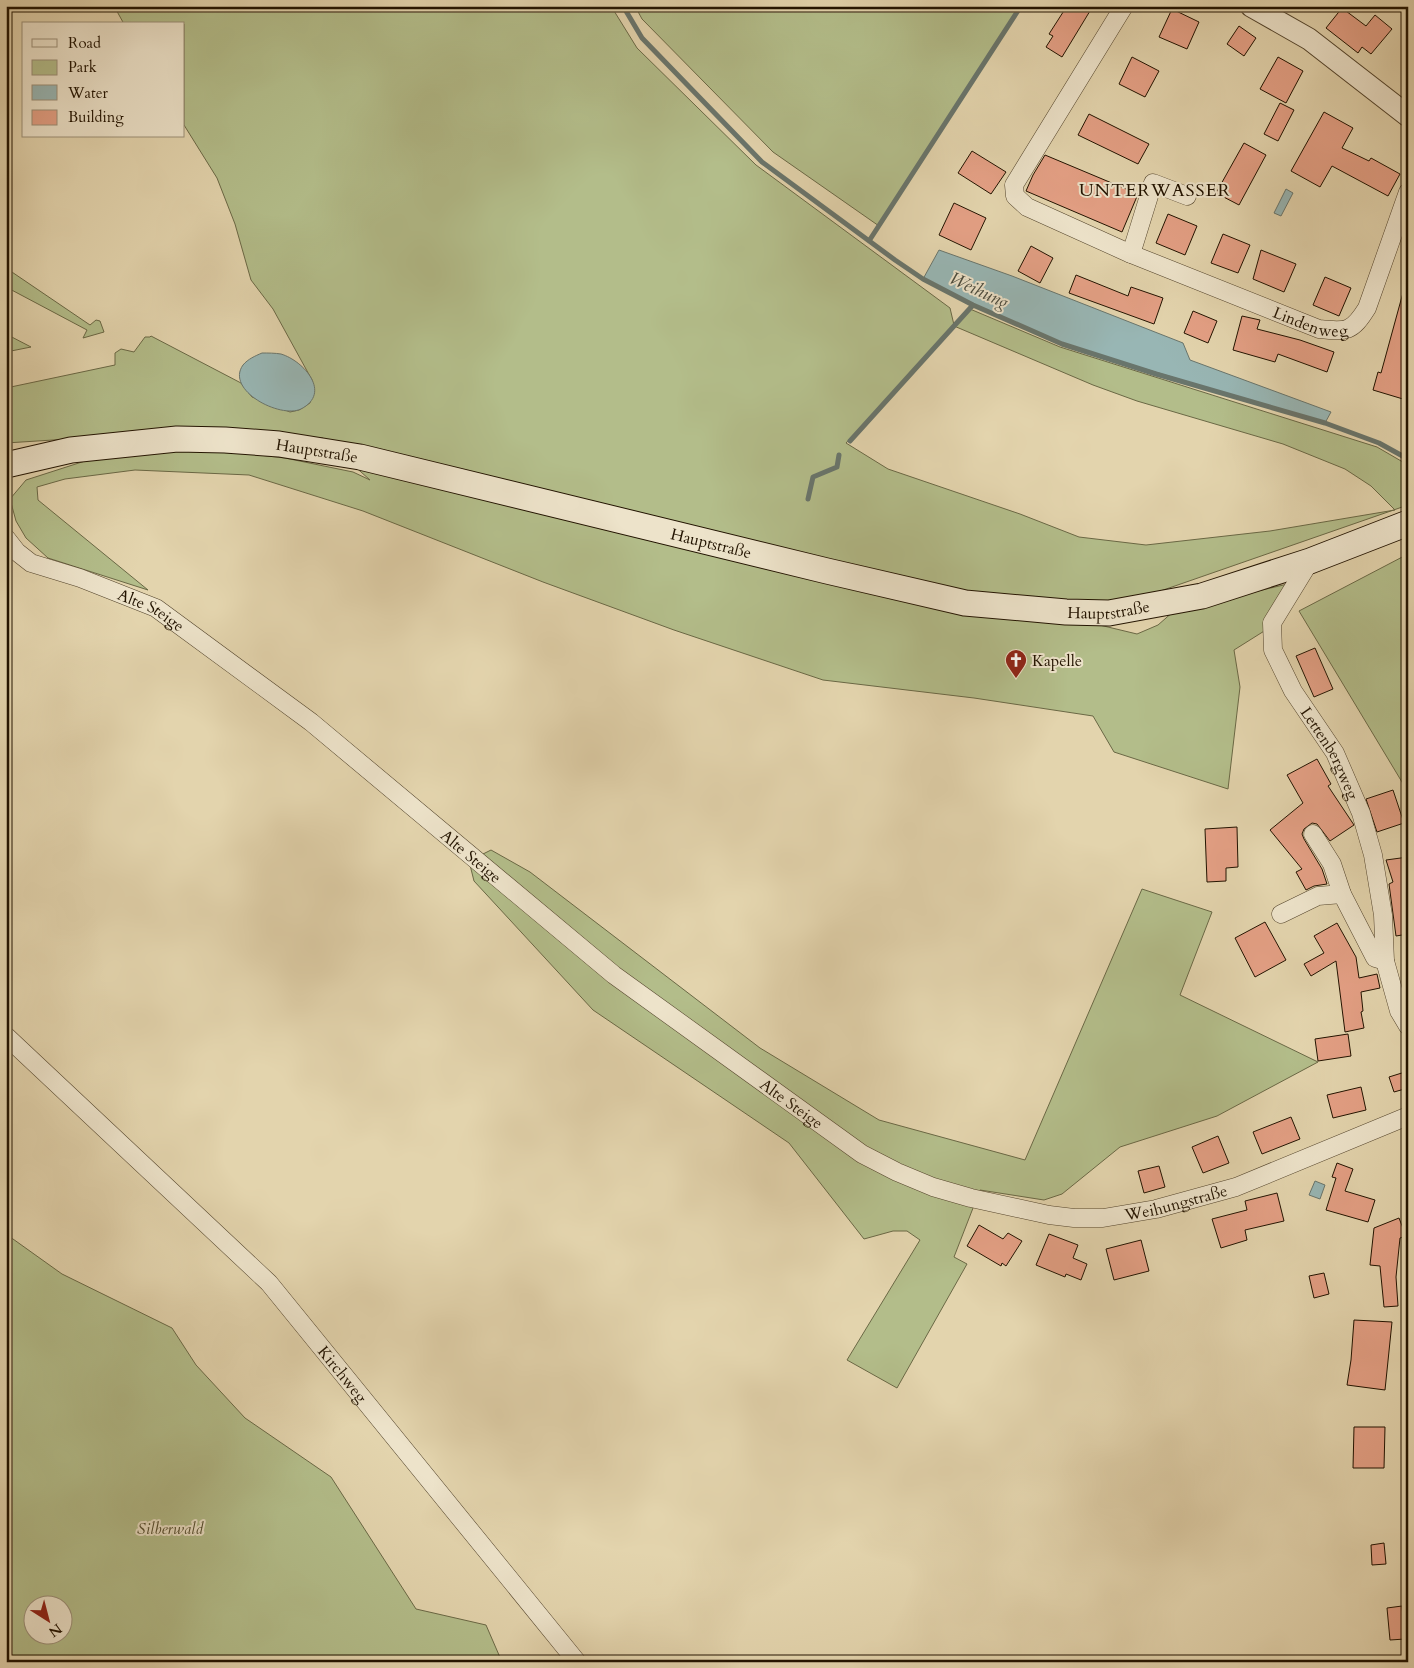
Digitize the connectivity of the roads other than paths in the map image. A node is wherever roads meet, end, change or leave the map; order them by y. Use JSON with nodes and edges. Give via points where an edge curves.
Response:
{"nodes":[{"id":1,"x":1124,"y":6,"type":"edge"},
{"id":2,"x":1251,"y":6,"type":"edge"},
{"id":3,"x":1408,"y":116,"type":"edge"},
{"id":4,"x":1408,"y":192,"type":"edge"},
{"id":5,"x":1187,"y":196,"type":"dead end"},
{"id":6,"x":1131,"y":254,"type":"junction"},
{"id":7,"x":6,"y":465,"type":"edge"},
{"id":8,"x":6,"y":478,"type":"edge"},
{"id":9,"x":1408,"y":523,"type":"edge"},
{"id":10,"x":6,"y":538,"type":"edge"},
{"id":11,"x":1310,"y":561,"type":"junction"},
{"id":12,"x":1313,"y":834,"type":"dead end"},
{"id":13,"x":1342,"y":894,"type":"junction"},
{"id":14,"x":1281,"y":914,"type":"dead end"},
{"id":15,"x":1385,"y":961,"type":"junction"},
{"id":16,"x":1408,"y":1026,"type":"edge"},
{"id":17,"x":6,"y":1036,"type":"edge"},
{"id":18,"x":1408,"y":1116,"type":"edge"},
{"id":19,"x":932,"y":1187,"type":"joint"},
{"id":20,"x":577,"y":1662,"type":"edge"}],
"edges":[{"from":1,"to":6,"type":"street","name":"Lindenweg","via":[[1014,185],[1015,196],[1026,207]]},
{"from":2,"to":3,"type":"street","via":[[1309,39]]},
{"from":4,"to":6,"type":"street","name":"Lindenweg","via":[[1368,308],[1357,325],[1340,331],[1319,329]]},
{"from":5,"to":6,"type":"street","via":[[1153,183]]},
{"from":7,"to":8,"type":"main road"},
{"from":7,"to":11,"type":"main road","name":"Hauptstraße","via":[[71,450],[177,440],[279,444],[360,457],[965,603],[1066,612],[1109,613],[1185,601]]},
{"from":9,"to":11,"type":"main road","name":"Hauptstraße"},
{"from":10,"to":19,"type":"street","name":"Alte Steige","via":[[32,563],[156,608],[311,722],[614,975],[862,1154]]},
{"from":11,"to":15,"type":"street","name":"Lettenbergweg","via":[[1272,623],[1273,650],[1293,691],[1335,753],[1361,813],[1382,906]]},
{"from":12,"to":13,"type":"street","via":[[1332,864]]},
{"from":13,"to":14,"type":"street","via":[[1318,896]]},
{"from":13,"to":15,"type":"street","via":[[1375,958]]},
{"from":15,"to":16,"type":"street","name":"Lettenbergweg","via":[[1399,1011]]},
{"from":17,"to":20,"type":"street","name":"Kirchweg","via":[[269,1283]]},
{"from":18,"to":19,"type":"street","name":"Weihungstraße","via":[[1236,1188],[1112,1217],[1049,1215]]}]}
